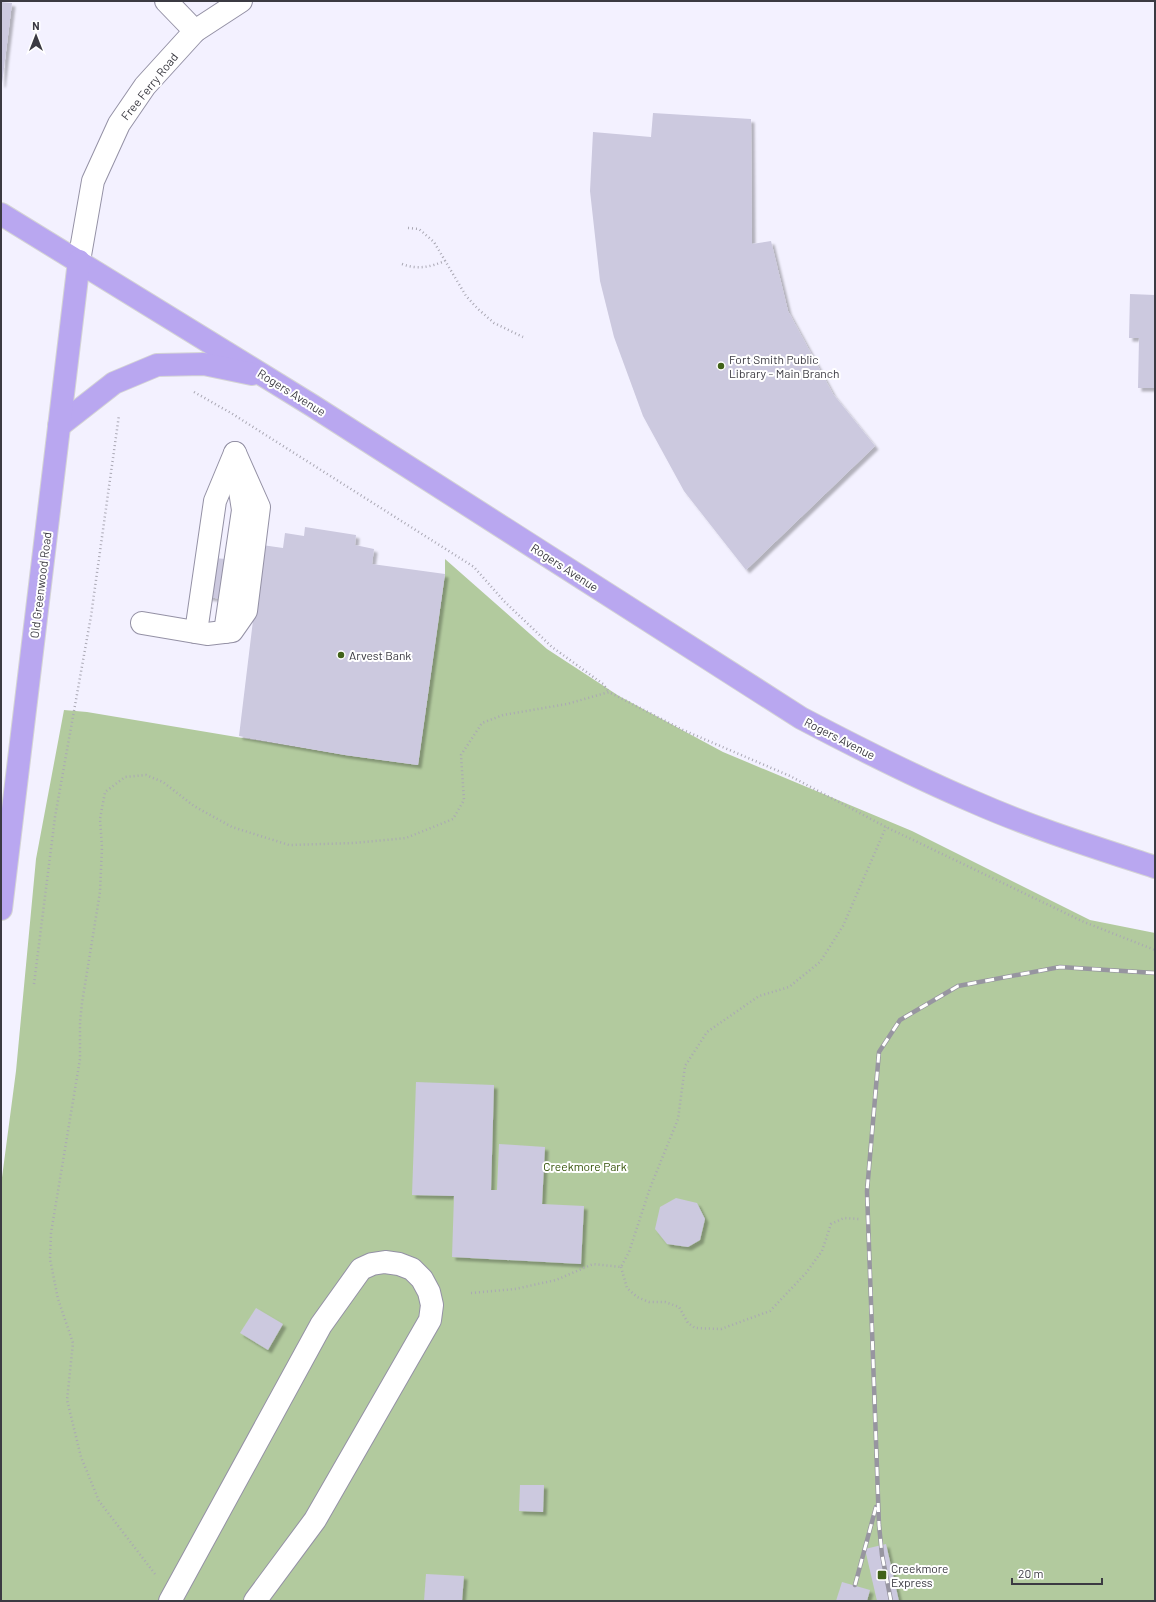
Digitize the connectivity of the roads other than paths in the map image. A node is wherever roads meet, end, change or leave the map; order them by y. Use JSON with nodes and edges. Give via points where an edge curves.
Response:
{"nodes":[{"id":1,"x":166,"y":1,"type":"edge"},
{"id":2,"x":241,"y":1,"type":"edge"},
{"id":3,"x":195,"y":31,"type":"junction"},
{"id":4,"x":1,"y":214,"type":"edge"},
{"id":5,"x":79,"y":261,"type":"junction"},
{"id":6,"x":268,"y":378,"type":"junction"},
{"id":7,"x":59,"y":426,"type":"junction"},
{"id":8,"x":142,"y":623,"type":"dead end"},
{"id":9,"x":211,"y":632,"type":"junction"},
{"id":10,"x":1155,"y":866,"type":"edge"},
{"id":11,"x":1,"y":909,"type":"edge"},
{"id":12,"x":170,"y":1601,"type":"edge"},
{"id":13,"x":255,"y":1601,"type":"edge"}],
"edges":[{"from":1,"to":3,"type":"street"},
{"from":2,"to":3,"type":"street","name":"Free Ferry Road"},
{"from":3,"to":5,"type":"street","name":"Free Ferry Road","via":[[145,86],[119,124],[93,181]]},
{"from":4,"to":5,"type":"main road","name":"Rogers Avenue"},
{"from":5,"to":6,"type":"main road","name":"Rogers Avenue"},
{"from":5,"to":7,"type":"main road","name":"Old Greenwood Road"},
{"from":6,"to":7,"type":"main road","via":[[204,364],[157,365],[114,383]]},
{"from":6,"to":10,"type":"main road","name":"Rogers Avenue","via":[[802,718],[882,760],[975,803],[1077,841]]},
{"from":7,"to":11,"type":"main road","name":"Old Greenwood Road"},
{"from":8,"to":9,"type":"street"},
{"from":9,"to":9,"type":"street","via":[[232,631],[246,612],[259,507],[234,453]]},
{"from":12,"to":13,"type":"street","via":[[321,1325],[361,1269],[385,1262],[412,1269],[422,1279],[429,1292],[432,1305],[430,1320],[315,1520]]}]}
